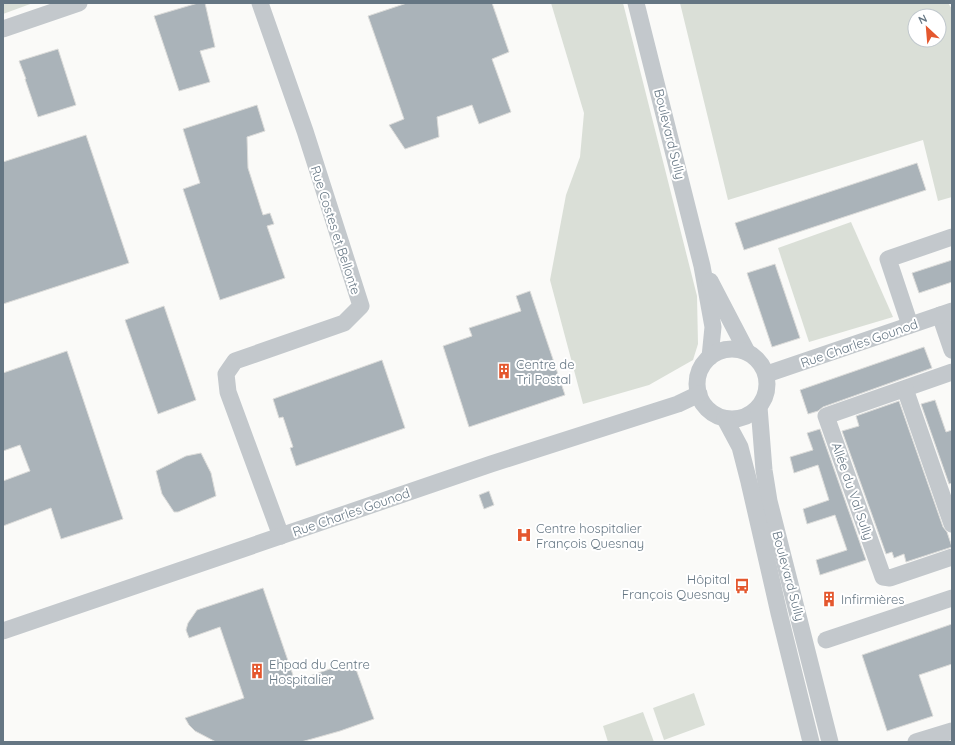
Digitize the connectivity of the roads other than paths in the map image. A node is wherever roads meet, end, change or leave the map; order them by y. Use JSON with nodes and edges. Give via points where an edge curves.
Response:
{"nodes":[{"id":1,"x":79,"y":3,"type":"edge"},
{"id":2,"x":260,"y":3,"type":"edge"},
{"id":3,"x":636,"y":3,"type":"edge"},
{"id":4,"x":3,"y":29,"type":"edge"},
{"id":5,"x":952,"y":237,"type":"edge"},
{"id":6,"x":702,"y":266,"type":"junction"},
{"id":7,"x":946,"y":313,"type":"edge"},
{"id":8,"x":910,"y":325,"type":"junction"},
{"id":9,"x":952,"y":350,"type":"edge"},
{"id":10,"x":747,"y":352,"type":"junction"},
{"id":11,"x":710,"y":356,"type":"junction"},
{"id":12,"x":952,"y":372,"type":"edge"},
{"id":13,"x":766,"y":374,"type":"junction"},
{"id":14,"x":905,"y":389,"type":"junction"},
{"id":15,"x":698,"y":394,"type":"junction"},
{"id":16,"x":759,"y":407,"type":"junction"},
{"id":17,"x":725,"y":419,"type":"junction"},
{"id":18,"x":952,"y":524,"type":"edge"},
{"id":19,"x":281,"y":536,"type":"junction"},
{"id":20,"x":952,"y":557,"type":"edge"},
{"id":21,"x":952,"y":598,"type":"edge"},
{"id":22,"x":3,"y":631,"type":"edge"},
{"id":23,"x":826,"y":640,"type":"dead end"},
{"id":24,"x":945,"y":736,"type":"edge"},
{"id":25,"x":811,"y":742,"type":"edge"},
{"id":26,"x":830,"y":742,"type":"edge"},
{"id":27,"x":916,"y":742,"type":"edge"}],
"edges":[{"from":1,"to":4,"type":"street"},
{"from":2,"to":19,"type":"street","name":"Rue Costes et Bellonte","via":[[305,131],[361,306],[344,322],[235,361],[226,374],[228,392]]},
{"from":3,"to":6,"type":"street","name":"Boulevard Sully"},
{"from":5,"to":8,"type":"street","via":[[888,259]]},
{"from":6,"to":10,"type":"street"},
{"from":6,"to":11,"type":"street","via":[[713,327]]},
{"from":7,"to":8,"type":"street","name":"Rue Charles Gounod"},
{"from":7,"to":9,"type":"street"},
{"from":8,"to":13,"type":"street","name":"Rue Charles Gounod"},
{"from":10,"to":11,"type":"street","via":[[728,349]]},
{"from":10,"to":13,"type":"street","via":[[756,357]]},
{"from":11,"to":15,"type":"street","via":[[699,374]]},
{"from":12,"to":14,"type":"street","name":"Allée du Val Sully"},
{"from":13,"to":16,"type":"street","via":[[766,397]]},
{"from":14,"to":18,"type":"street"},
{"from":14,"to":20,"type":"street","name":"Allée du Val Sully","via":[[826,416],[883,577],[890,578]]},
{"from":15,"to":17,"type":"street","via":[[708,410]]},
{"from":15,"to":19,"type":"street","name":"Rue Charles Gounod","via":[[678,404],[491,464]]},
{"from":16,"to":17,"type":"street","via":[[744,418]]},
{"from":16,"to":26,"type":"street","name":"Boulevard Sully","via":[[769,501]]},
{"from":17,"to":25,"type":"street","name":"Boulevard Sully","via":[[740,447],[748,475]]},
{"from":19,"to":22,"type":"street","name":"Rue Charles Gounod"},
{"from":21,"to":23,"type":"street"},
{"from":24,"to":27,"type":"street"}]}
